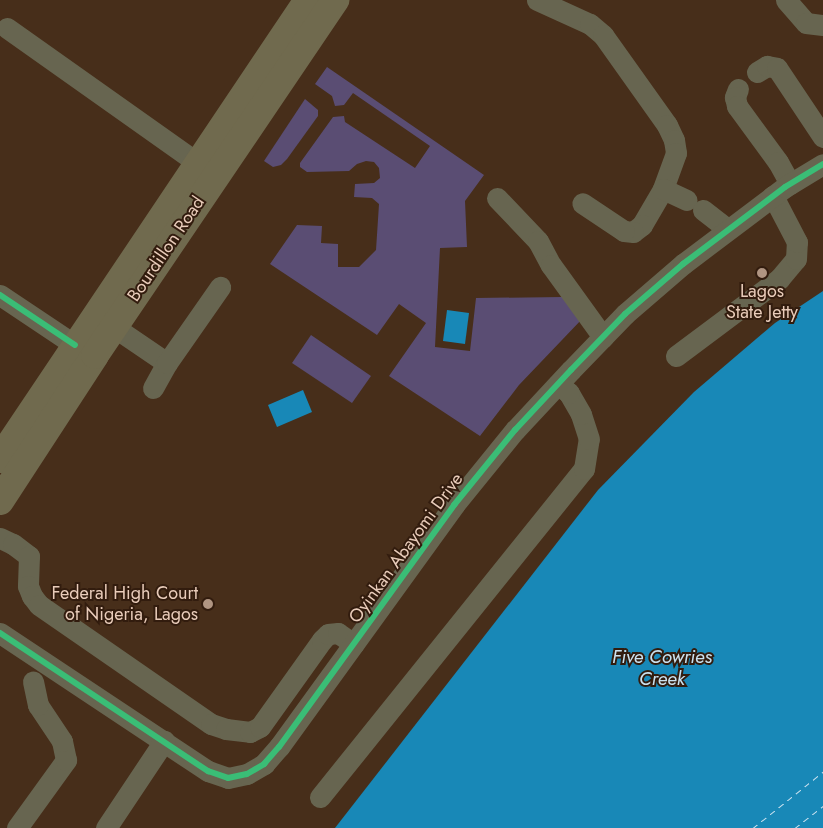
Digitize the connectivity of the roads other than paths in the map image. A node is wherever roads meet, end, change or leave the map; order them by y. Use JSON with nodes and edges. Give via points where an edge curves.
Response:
{"nodes":[{"id":1,"x":308,"y":0,"type":"edge"},
{"id":2,"x":335,"y":0,"type":"edge"},
{"id":3,"x":537,"y":0,"type":"edge"},
{"id":4,"x":786,"y":0,"type":"edge"},
{"id":5,"x":823,"y":25,"type":"edge"},
{"id":6,"x":7,"y":28,"type":"dead end"},
{"id":7,"x":757,"y":72,"type":"dead end"},
{"id":8,"x":738,"y":89,"type":"dead end"},
{"id":9,"x":823,"y":137,"type":"edge"},
{"id":10,"x":198,"y":163,"type":"junction"},
{"id":11,"x":823,"y":164,"type":"edge"},
{"id":12,"x":663,"y":188,"type":"junction"},
{"id":13,"x":781,"y":190,"type":"junction"},
{"id":14,"x":497,"y":198,"type":"dead end"},
{"id":15,"x":582,"y":203,"type":"dead end"},
{"id":16,"x":727,"y":229,"type":"junction"},
{"id":17,"x":220,"y":287,"type":"dead end"},
{"id":18,"x":0,"y":295,"type":"edge"},
{"id":19,"x":114,"y":327,"type":"junction"},
{"id":20,"x":603,"y":336,"type":"junction"},
{"id":21,"x":75,"y":345,"type":"junction"},
{"id":22,"x":676,"y":356,"type":"dead end"},
{"id":23,"x":167,"y":363,"type":"junction"},
{"id":24,"x":558,"y":384,"type":"junction"},
{"id":25,"x":153,"y":388,"type":"dead end"},
{"id":26,"x":0,"y":458,"type":"edge"},
{"id":27,"x":0,"y":501,"type":"edge"},
{"id":28,"x":0,"y":538,"type":"edge"},
{"id":29,"x":0,"y":633,"type":"edge"},
{"id":30,"x":354,"y":644,"type":"junction"},
{"id":31,"x":33,"y":682,"type":"dead end"},
{"id":32,"x":164,"y":741,"type":"junction"},
{"id":33,"x":320,"y":796,"type":"dead end"},
{"id":34,"x":17,"y":828,"type":"edge"},
{"id":35,"x":106,"y":828,"type":"edge"}],
"edges":[{"from":1,"to":10,"type":"main road","name":"Bourdillon Road"},
{"from":2,"to":19,"type":"main road","name":"Bourdillon Road"},
{"from":3,"to":12,"type":"street","via":[[590,24],[603,35],[667,125],[676,153]]},
{"from":4,"to":5,"type":"street","via":[[806,23]]},
{"from":6,"to":10,"type":"street"},
{"from":7,"to":9,"type":"street","via":[[767,66],[777,68]]},
{"from":8,"to":13,"type":"street","via":[[734,101],[778,162]]},
{"from":10,"to":21,"type":"main road","name":"Bourdillon Road"},
{"from":11,"to":13,"type":"street","name":"Oyinkan Abayomi Drive"},
{"from":12,"to":15,"type":"street","via":[[642,225],[633,232],[624,231]]},
{"from":12,"to":16,"type":"street","via":[[695,205]]},
{"from":13,"to":16,"type":"street","name":"Oyinkan Abayomi Drive"},
{"from":13,"to":22,"type":"street","via":[[798,242],[796,259],[779,279]]},
{"from":14,"to":20,"type":"street","via":[[538,241],[551,265]]},
{"from":16,"to":20,"type":"street","name":"Oyinkan Abayomi Drive"},
{"from":17,"to":23,"type":"street"},
{"from":18,"to":21,"type":"street"},
{"from":19,"to":23,"type":"street"},
{"from":19,"to":27,"type":"main road","name":"Bourdillon Road"},
{"from":20,"to":24,"type":"street","name":"Oyinkan Abayomi Drive"},
{"from":21,"to":26,"type":"main road","name":"Bourdillon Road"},
{"from":23,"to":25,"type":"street"},
{"from":24,"to":30,"type":"street","name":"Oyinkan Abayomi Drive","via":[[515,430],[454,505]]},
{"from":24,"to":33,"type":"street","via":[[569,393],[581,414],[589,439],[584,468]]},
{"from":28,"to":30,"type":"street","via":[[29,556],[28,586],[39,605],[210,724],[226,730],[250,732],[260,727],[328,634],[338,633]]},
{"from":29,"to":32,"type":"street","name":"Oyinkan Abayomi Drive"},
{"from":30,"to":32,"type":"street","name":"Oyinkan Abayomi Drive","via":[[279,747],[264,764],[247,774],[228,778],[208,770]]},
{"from":31,"to":34,"type":"street","via":[[38,705],[62,741],[66,760]]},
{"from":32,"to":35,"type":"street"}]}
